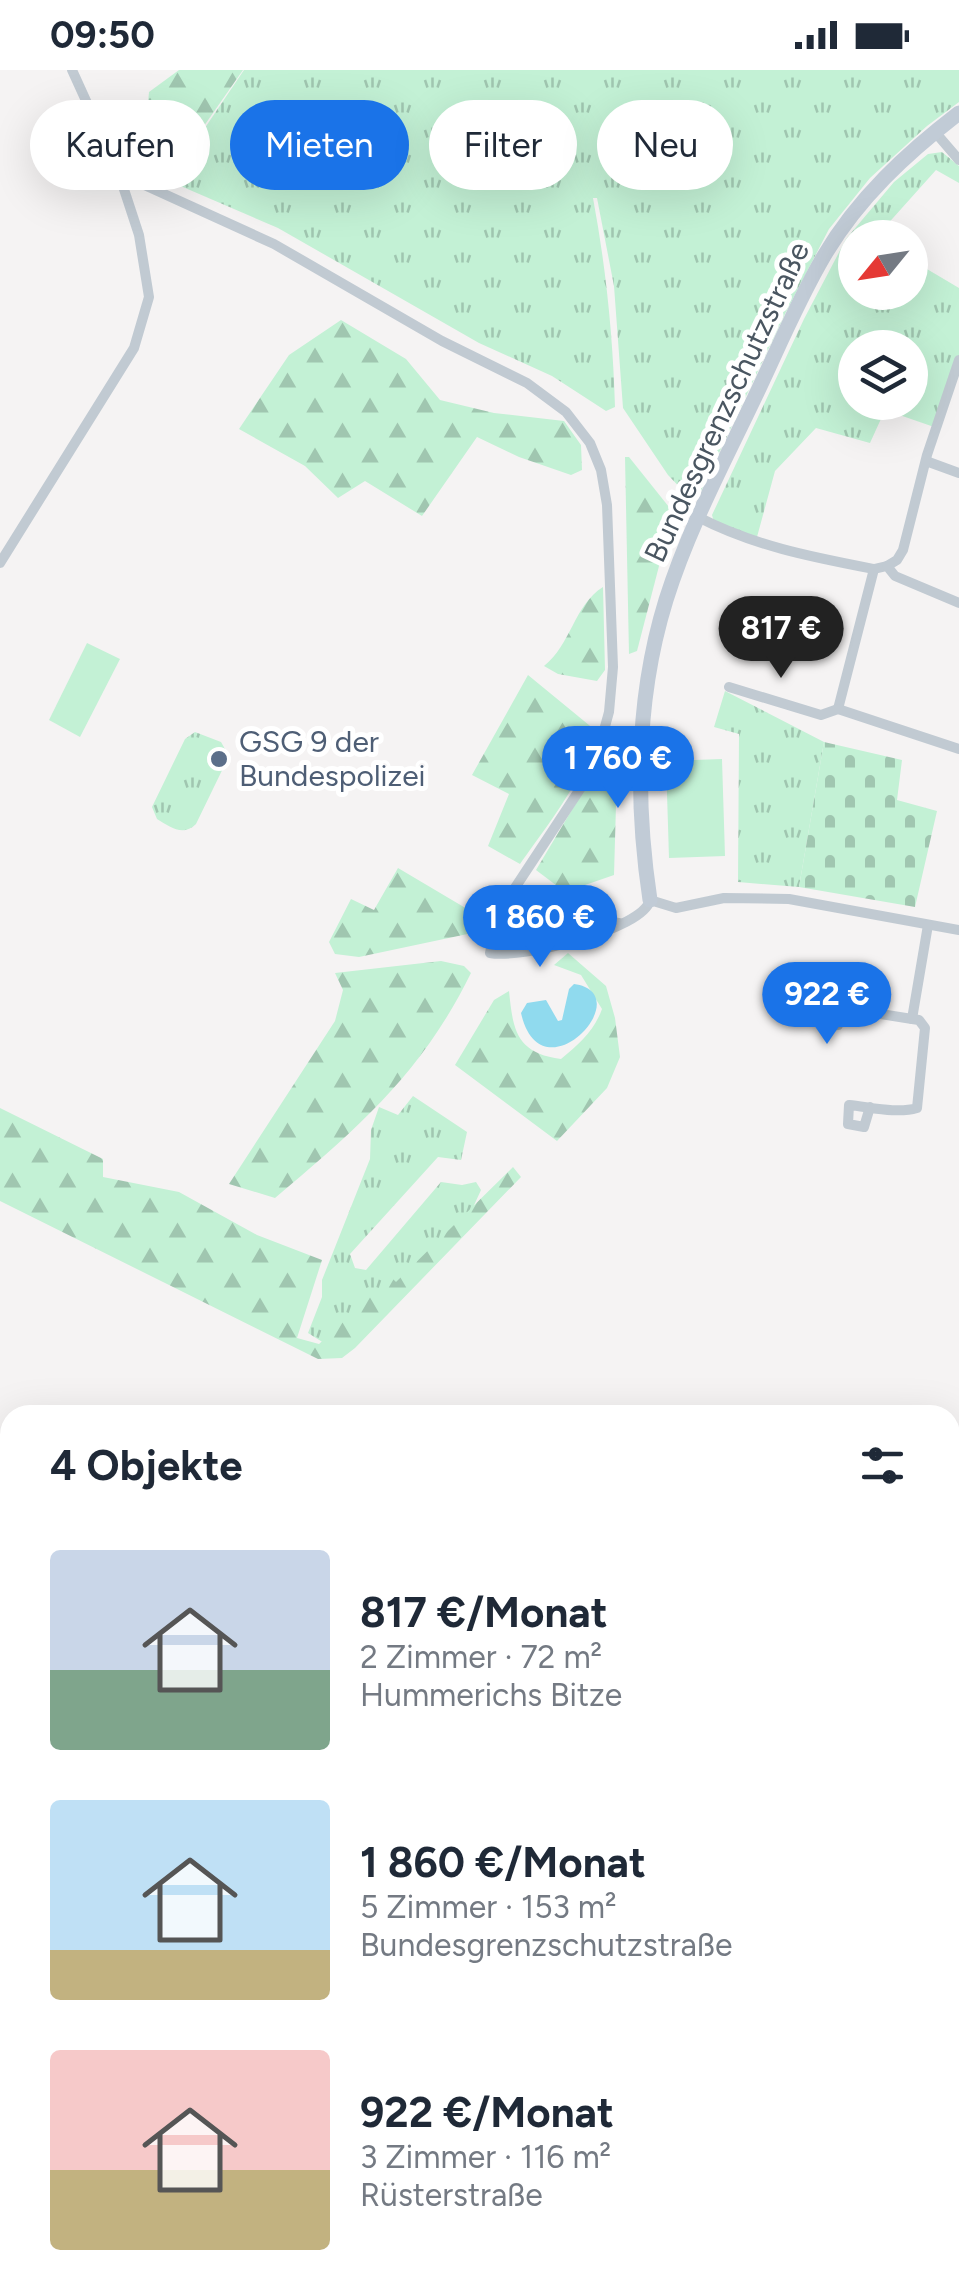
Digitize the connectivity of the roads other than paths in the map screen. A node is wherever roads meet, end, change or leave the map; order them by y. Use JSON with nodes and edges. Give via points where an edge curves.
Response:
{"nodes":[{"id":1,"x":72,"y":70,"type":"edge"},
{"id":2,"x":88,"y":100,"type":"edge"},
{"id":3,"x":959,"y":114,"type":"edge"},
{"id":4,"x":935,"y":132,"type":"junction"},
{"id":5,"x":959,"y":160,"type":"edge"},
{"id":6,"x":125,"y":190,"type":"edge"},
{"id":7,"x":156,"y":190,"type":"joint"},
{"id":8,"x":132,"y":213,"type":"junction"},
{"id":9,"x":958,"y":367,"type":"edge"},
{"id":10,"x":926,"y":461,"type":"junction"},
{"id":11,"x":959,"y":473,"type":"edge"},
{"id":12,"x":698,"y":517,"type":"junction"},
{"id":13,"x":0,"y":563,"type":"edge"},
{"id":14,"x":887,"y":566,"type":"junction"},
{"id":15,"x":874,"y":569,"type":"junction"},
{"id":16,"x":959,"y":603,"type":"edge"},
{"id":17,"x":730,"y":687,"type":"dead end"},
{"id":18,"x":838,"y":709,"type":"junction"},
{"id":19,"x":959,"y":749,"type":"edge"},
{"id":20,"x":650,"y":900,"type":"junction"},
{"id":21,"x":928,"y":925,"type":"junction"},
{"id":22,"x":959,"y":930,"type":"edge"},
{"id":23,"x":841,"y":1009,"type":"dead end"},
{"id":24,"x":912,"y":1019,"type":"junction"},
{"id":25,"x":870,"y":1106,"type":"dead end"}],
"edges":[{"from":1,"to":2,"type":"street"},
{"from":3,"to":4,"type":"street","name":"Bundesgrenzschutzstraße"},
{"from":4,"to":5,"type":"street"},
{"from":4,"to":12,"type":"street","name":"Bundesgrenzschutzstraße","via":[[880,181],[826,252]]},
{"from":6,"to":8,"type":"street"},
{"from":7,"to":8,"type":"street","via":[[142,195]]},
{"from":7,"to":20,"type":"street","via":[[274,244],[541,391],[576,422],[596,456],[607,505],[609,712],[584,783],[506,903],[490,948],[613,929],[644,912]]},
{"from":8,"to":13,"type":"street","via":[[148,282],[140,331]]},
{"from":9,"to":10,"type":"street"},
{"from":10,"to":11,"type":"street"},
{"from":10,"to":14,"type":"street","via":[[903,550]]},
{"from":12,"to":15,"type":"street","via":[[740,538]]},
{"from":12,"to":20,"type":"street","name":"Bundesgrenzschutzstraße","via":[[657,631],[642,719],[641,829]]},
{"from":14,"to":15,"type":"street"},
{"from":14,"to":16,"type":"street","via":[[895,576]]},
{"from":15,"to":18,"type":"street"},
{"from":17,"to":18,"type":"street","via":[[821,715]]},
{"from":18,"to":19,"type":"street"},
{"from":20,"to":21,"type":"street","via":[[676,908],[724,898],[789,899]]},
{"from":21,"to":22,"type":"street"},
{"from":21,"to":24,"type":"street"},
{"from":23,"to":24,"type":"street"},
{"from":24,"to":25,"type":"street","via":[[925,1028],[916,1108]]}]}
